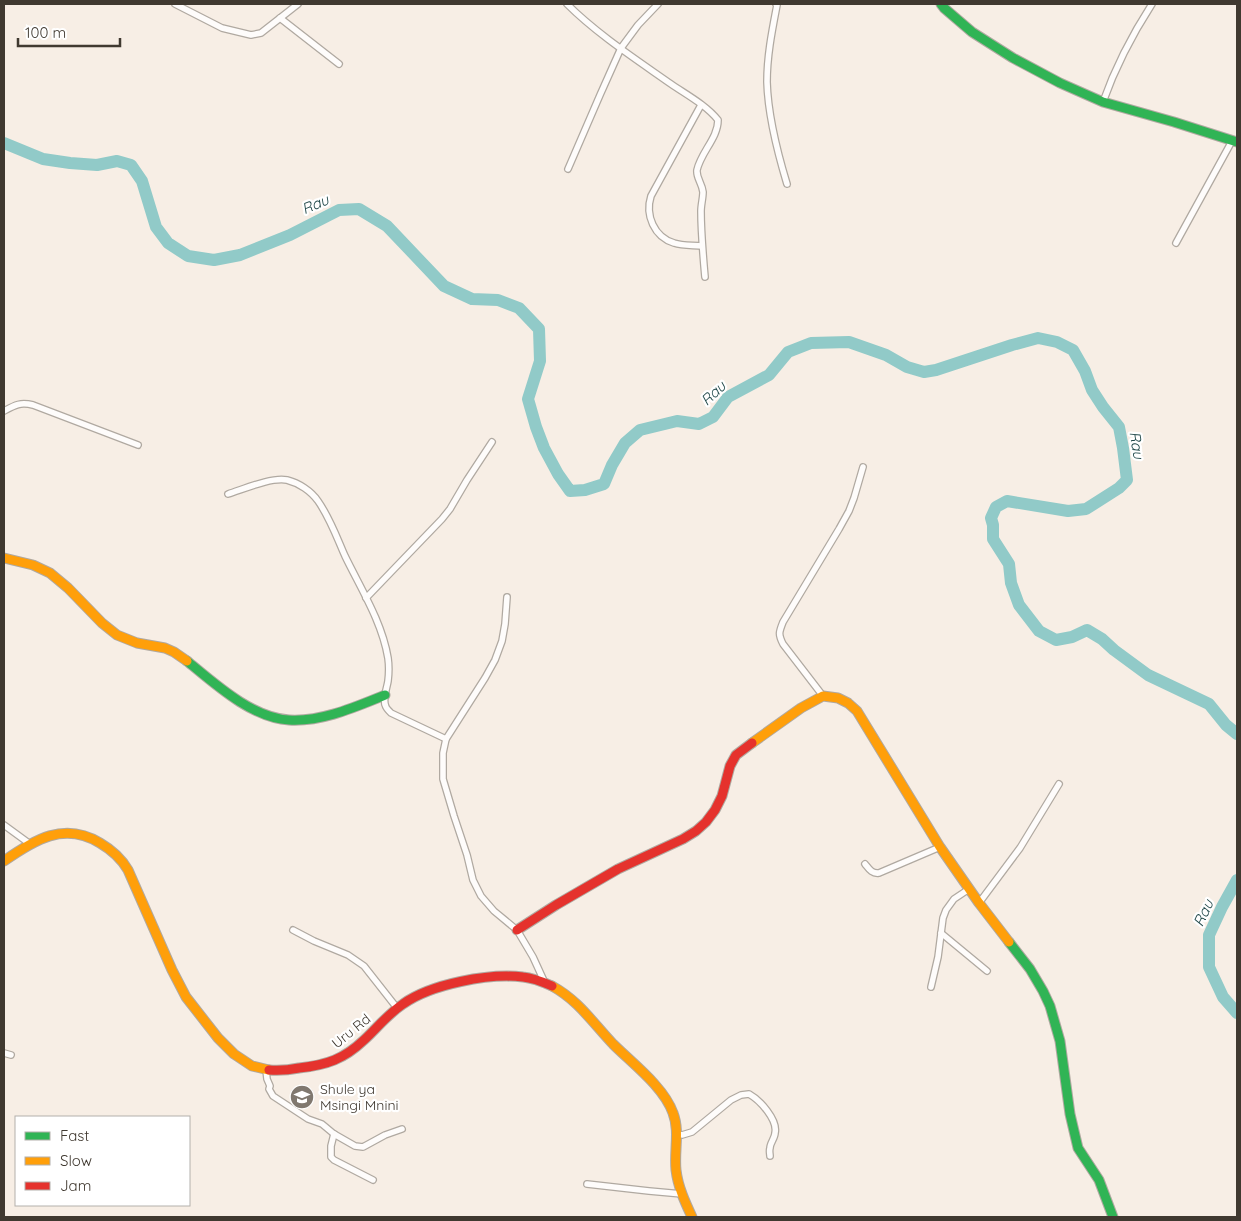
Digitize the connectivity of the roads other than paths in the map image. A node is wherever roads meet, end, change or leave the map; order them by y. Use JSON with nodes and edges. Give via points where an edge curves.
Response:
{"nodes":[{"id":1,"x":176,"y":4,"type":"edge"},
{"id":2,"x":298,"y":4,"type":"edge"},
{"id":3,"x":567,"y":4,"type":"edge"},
{"id":4,"x":658,"y":4,"type":"edge"},
{"id":5,"x":776,"y":4,"type":"edge"},
{"id":6,"x":941,"y":4,"type":"edge"},
{"id":7,"x":1152,"y":4,"type":"edge"},
{"id":8,"x":280,"y":18,"type":"junction"},
{"id":9,"x":621,"y":48,"type":"junction"},
{"id":10,"x":339,"y":64,"type":"dead end"},
{"id":11,"x":1102,"y":102,"type":"junction"},
{"id":12,"x":700,"y":105,"type":"junction"},
{"id":13,"x":1235,"y":142,"type":"edge"},
{"id":14,"x":568,"y":169,"type":"dead end"},
{"id":15,"x":787,"y":184,"type":"dead end"},
{"id":16,"x":1176,"y":243,"type":"dead end"},
{"id":17,"x":702,"y":246,"type":"junction"},
{"id":18,"x":705,"y":277,"type":"dead end"},
{"id":19,"x":4,"y":411,"type":"edge"},
{"id":20,"x":492,"y":442,"type":"dead end"},
{"id":21,"x":138,"y":445,"type":"dead end"},
{"id":22,"x":863,"y":467,"type":"dead end"},
{"id":23,"x":228,"y":494,"type":"dead end"},
{"id":24,"x":4,"y":558,"type":"edge"},
{"id":25,"x":507,"y":597,"type":"dead end"},
{"id":26,"x":366,"y":598,"type":"junction"},
{"id":27,"x":385,"y":694,"type":"junction"},
{"id":28,"x":823,"y":696,"type":"junction"},
{"id":29,"x":446,"y":739,"type":"junction"},
{"id":30,"x":1059,"y":784,"type":"dead end"},
{"id":31,"x":4,"y":825,"type":"edge"},
{"id":32,"x":30,"y":844,"type":"junction"},
{"id":33,"x":940,"y":848,"type":"junction"},
{"id":34,"x":4,"y":861,"type":"edge"},
{"id":35,"x":865,"y":864,"type":"dead end"},
{"id":36,"x":969,"y":889,"type":"junction"},
{"id":37,"x":980,"y":904,"type":"junction"},
{"id":38,"x":293,"y":930,"type":"dead end"},
{"id":39,"x":517,"y":930,"type":"junction"},
{"id":40,"x":941,"y":933,"type":"junction"},
{"id":41,"x":987,"y":971,"type":"dead end"},
{"id":42,"x":544,"y":981,"type":"junction"},
{"id":43,"x":930,"y":987,"type":"dead end"},
{"id":44,"x":397,"y":1008,"type":"junction"},
{"id":45,"x":4,"y":1052,"type":"edge"},
{"id":46,"x":11,"y":1055,"type":"dead end"},
{"id":47,"x":266,"y":1070,"type":"junction"},
{"id":48,"x":402,"y":1129,"type":"dead end"},
{"id":49,"x":676,"y":1133,"type":"junction"},
{"id":50,"x":334,"y":1134,"type":"junction"},
{"id":51,"x":770,"y":1156,"type":"dead end"},
{"id":52,"x":373,"y":1180,"type":"dead end"},
{"id":53,"x":587,"y":1184,"type":"dead end"},
{"id":54,"x":682,"y":1194,"type":"junction"},
{"id":55,"x":692,"y":1217,"type":"edge"},
{"id":56,"x":1113,"y":1217,"type":"edge"}],
"edges":[{"from":1,"to":8,"type":"street","via":[[222,28],[251,35],[261,33]]},
{"from":2,"to":8,"type":"street"},
{"from":3,"to":9,"type":"street"},
{"from":4,"to":9,"type":"street"},
{"from":5,"to":15,"type":"street","via":[[768,82],[776,147]]},
{"from":6,"to":11,"type":"street","via":[[972,32],[1013,58]]},
{"from":7,"to":11,"type":"street","via":[[1126,48]]},
{"from":8,"to":10,"type":"street"},
{"from":9,"to":12,"type":"street"},
{"from":9,"to":14,"type":"street"},
{"from":11,"to":13,"type":"street"},
{"from":12,"to":17,"type":"street","via":[[718,122],[697,172],[703,192]]},
{"from":12,"to":17,"type":"street","via":[[648,205],[653,227],[664,238],[673,243]]},
{"from":13,"to":16,"type":"street"},
{"from":17,"to":18,"type":"street"},
{"from":19,"to":21,"type":"street","via":[[23,403],[33,405]]},
{"from":20,"to":26,"type":"street","via":[[442,519]]},
{"from":22,"to":28,"type":"street","via":[[849,510],[779,635]]},
{"from":23,"to":26,"type":"street","via":[[269,481],[285,480],[307,490],[329,519]]},
{"from":24,"to":27,"type":"street","via":[[37,566],[68,588],[116,634],[133,642],[168,649],[254,709],[276,718],[318,717],[350,709]]},
{"from":25,"to":29,"type":"street","via":[[502,641],[495,660]]},
{"from":26,"to":27,"type":"street","via":[[386,645],[389,663]]},
{"from":27,"to":29,"type":"street","via":[[385,705],[391,713]]},
{"from":28,"to":33,"type":"street","via":[[838,698],[857,711]]},
{"from":28,"to":39,"type":"street","via":[[736,755],[715,810],[696,831],[618,869]]},
{"from":29,"to":39,"type":"street","via":[[442,753],[443,779],[473,880],[494,911]]},
{"from":30,"to":37,"type":"street","via":[[1020,848]]},
{"from":31,"to":32,"type":"street"},
{"from":32,"to":34,"type":"street","name":"Uru Rd"},
{"from":32,"to":47,"type":"street","name":"Uru Rd","via":[[61,833],[79,833],[114,853],[124,863],[143,900],[186,996],[223,1045],[248,1064]]},
{"from":33,"to":35,"type":"street","via":[[875,874]]},
{"from":33,"to":36,"type":"street"},
{"from":36,"to":37,"type":"street"},
{"from":36,"to":40,"type":"street","via":[[950,904],[942,918]]},
{"from":37,"to":56,"type":"street","via":[[1030,969],[1050,1006],[1060,1041],[1078,1148],[1099,1180]]},
{"from":38,"to":44,"type":"street","via":[[348,955],[364,966]]},
{"from":39,"to":42,"type":"street"},
{"from":40,"to":41,"type":"street"},
{"from":40,"to":43,"type":"street"},
{"from":42,"to":44,"type":"street","name":"Uru Rd","via":[[520,976],[470,979],[419,994]]},
{"from":42,"to":49,"type":"street","name":"Uru Rd","via":[[583,1008],[655,1086],[672,1109]]},
{"from":44,"to":47,"type":"street","name":"Uru Rd","via":[[338,1060],[285,1070]]},
{"from":45,"to":46,"type":"street"},
{"from":47,"to":50,"type":"street","via":[[273,1096]]},
{"from":48,"to":50,"type":"street","via":[[358,1147]]},
{"from":49,"to":51,"type":"street","via":[[692,1132],[731,1100],[749,1094],[760,1102],[775,1126]]},
{"from":49,"to":54,"type":"street","name":"Uru Rd","via":[[676,1170]]},
{"from":50,"to":52,"type":"street","via":[[331,1157]]},
{"from":53,"to":54,"type":"street"},
{"from":54,"to":55,"type":"street","name":"Uru Rd"}]}
